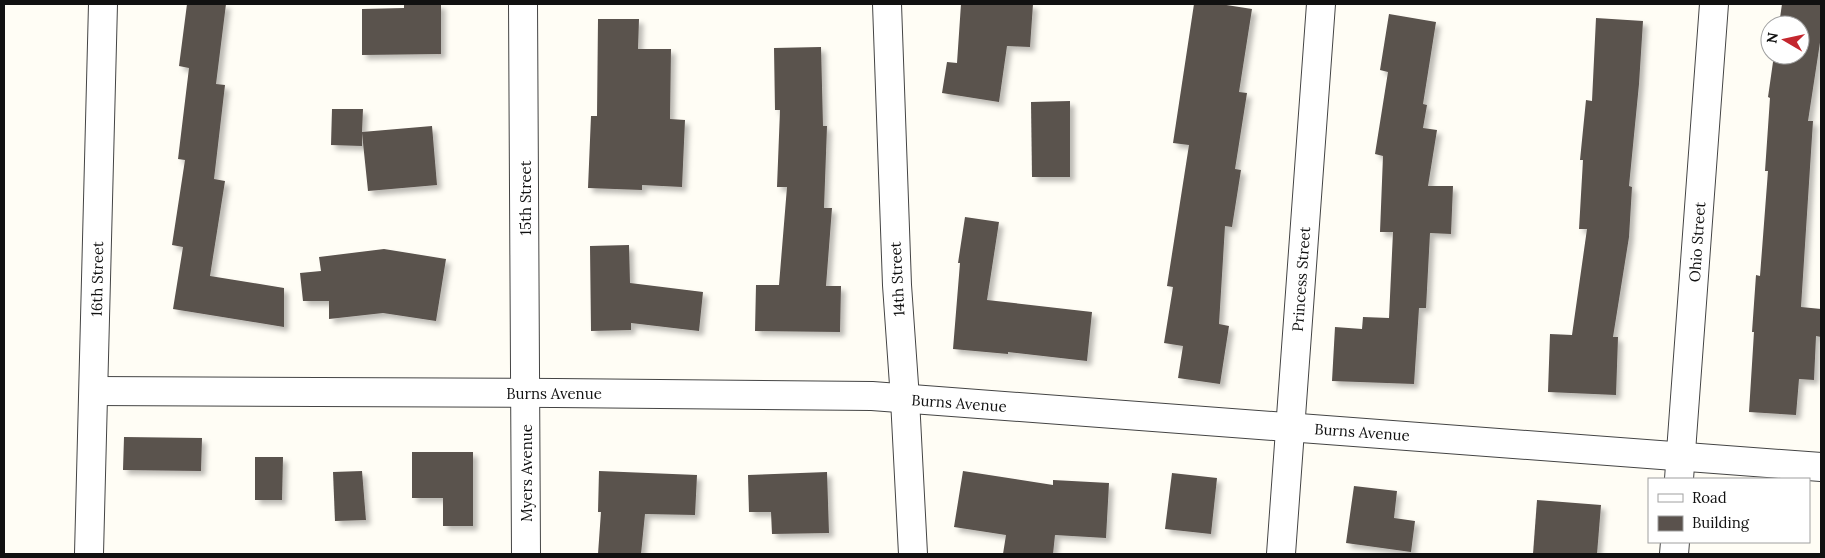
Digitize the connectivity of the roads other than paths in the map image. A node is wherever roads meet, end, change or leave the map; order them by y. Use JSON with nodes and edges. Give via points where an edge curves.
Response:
{"nodes":[{"id":1,"x":103,"y":4,"type":"edge"},
{"id":2,"x":523,"y":4,"type":"edge"},
{"id":3,"x":887,"y":4,"type":"edge"},
{"id":4,"x":1321,"y":4,"type":"edge"},
{"id":5,"x":1714,"y":4,"type":"edge"},
{"id":6,"x":94,"y":391,"type":"junction"},
{"id":7,"x":526,"y":393,"type":"junction"},
{"id":8,"x":905,"y":399,"type":"junction"},
{"id":9,"x":1290,"y":426,"type":"junction"},
{"id":10,"x":1821,"y":467,"type":"edge"},
{"id":11,"x":1680,"y":468,"type":"edge"},
{"id":12,"x":89,"y":554,"type":"edge"},
{"id":13,"x":526,"y":554,"type":"edge"},
{"id":14,"x":913,"y":554,"type":"edge"},
{"id":15,"x":1281,"y":554,"type":"edge"}],
"edges":[{"from":1,"to":6,"type":"street","name":"16th Street"},
{"from":2,"to":7,"type":"street","name":"15th Street"},
{"from":3,"to":8,"type":"street","name":"14th Street","via":[[897,285]]},
{"from":4,"to":9,"type":"street","name":"Princess Street"},
{"from":5,"to":11,"type":"street","name":"Ohio Street"},
{"from":6,"to":7,"type":"street","name":"Burns Avenue"},
{"from":6,"to":12,"type":"street","name":"16th Street"},
{"from":7,"to":8,"type":"street","name":"Burns Avenue"},
{"from":7,"to":13,"type":"street","name":"Myers Avenue"},
{"from":8,"to":9,"type":"street","name":"Burns Avenue"},
{"from":8,"to":14,"type":"street","name":"14th Street"},
{"from":9,"to":11,"type":"street","name":"Burns Avenue"},
{"from":9,"to":15,"type":"street","name":"Princess Street"},
{"from":10,"to":11,"type":"street","name":"Burns Avenue"}]}
